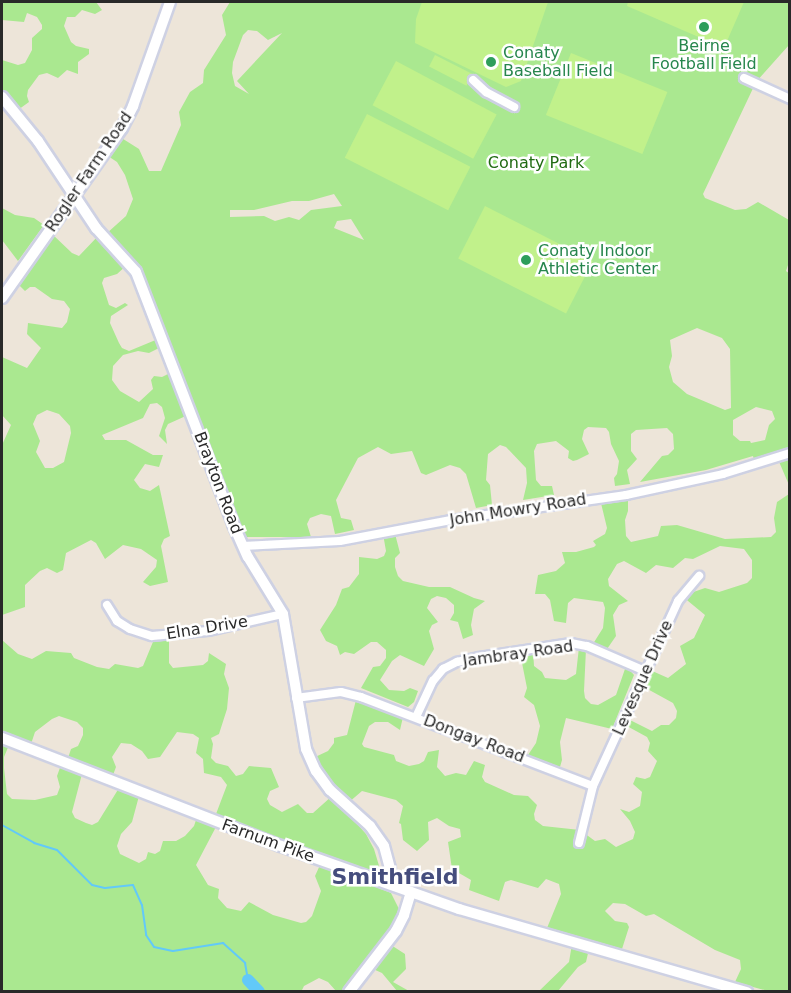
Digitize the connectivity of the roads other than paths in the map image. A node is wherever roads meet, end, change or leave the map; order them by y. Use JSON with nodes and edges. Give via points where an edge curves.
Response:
{"nodes":[{"id":1,"x":170,"y":2,"type":"edge"},
{"id":2,"x":744,"y":78,"type":"dead end"},
{"id":3,"x":473,"y":80,"type":"dead end"},
{"id":4,"x":2,"y":97,"type":"edge"},
{"id":5,"x":789,"y":99,"type":"edge"},
{"id":6,"x":514,"y":107,"type":"dead end"},
{"id":7,"x":73,"y":197,"type":"junction"},
{"id":8,"x":2,"y":298,"type":"edge"},
{"id":9,"x":789,"y":453,"type":"edge"},
{"id":10,"x":243,"y":546,"type":"junction"},
{"id":11,"x":699,"y":576,"type":"dead end"},
{"id":12,"x":107,"y":605,"type":"dead end"},
{"id":13,"x":283,"y":614,"type":"junction"},
{"id":14,"x":645,"y":671,"type":"junction"},
{"id":15,"x":296,"y":698,"type":"junction"},
{"id":16,"x":416,"y":717,"type":"junction"},
{"id":17,"x":2,"y":738,"type":"edge"},
{"id":18,"x":593,"y":786,"type":"junction"},
{"id":19,"x":579,"y":843,"type":"dead end"},
{"id":20,"x":389,"y":883,"type":"junction"},
{"id":21,"x":411,"y":892,"type":"junction"},
{"id":22,"x":349,"y":992,"type":"edge"},
{"id":23,"x":747,"y":992,"type":"edge"}],
"edges":[{"from":1,"to":7,"type":"street","name":"Rogler Farm Road","via":[[134,106],[101,161]]},
{"from":2,"to":5,"type":"street"},
{"from":3,"to":6,"type":"street"},
{"from":4,"to":7,"type":"street","name":"Brayton Road","via":[[38,141]]},
{"from":7,"to":8,"type":"street","name":"Rogler Farm Road"},
{"from":7,"to":10,"type":"street","name":"Brayton Road","via":[[136,272]]},
{"from":9,"to":10,"type":"street","name":"John Mowry Road","via":[[723,474],[626,495],[451,520],[340,541]]},
{"from":10,"to":13,"type":"street","name":"Brayton Road"},
{"from":11,"to":14,"type":"street","name":"Levesque Drive","via":[[678,601]]},
{"from":12,"to":13,"type":"street","name":"Elna Drive","via":[[117,621],[152,636],[208,631]]},
{"from":13,"to":15,"type":"street","name":"Brayton Road"},
{"from":14,"to":16,"type":"street","name":"Jambray Road","via":[[572,643],[479,657],[443,669]]},
{"from":14,"to":18,"type":"street","name":"Levesque Drive"},
{"from":15,"to":16,"type":"street","name":"Dongay Road","via":[[342,692]]},
{"from":15,"to":20,"type":"street","name":"Brayton Road","via":[[306,749],[316,771],[346,807],[370,826],[384,846]]},
{"from":16,"to":18,"type":"street","name":"Dongay Road"},
{"from":17,"to":20,"type":"street","name":"Farnum Pike","via":[[258,838]]},
{"from":18,"to":19,"type":"street"},
{"from":20,"to":21,"type":"street","name":"Farnum Pike"},
{"from":21,"to":22,"type":"street","via":[[396,931]]},
{"from":21,"to":23,"type":"street","name":"Farnum Pike"}]}
